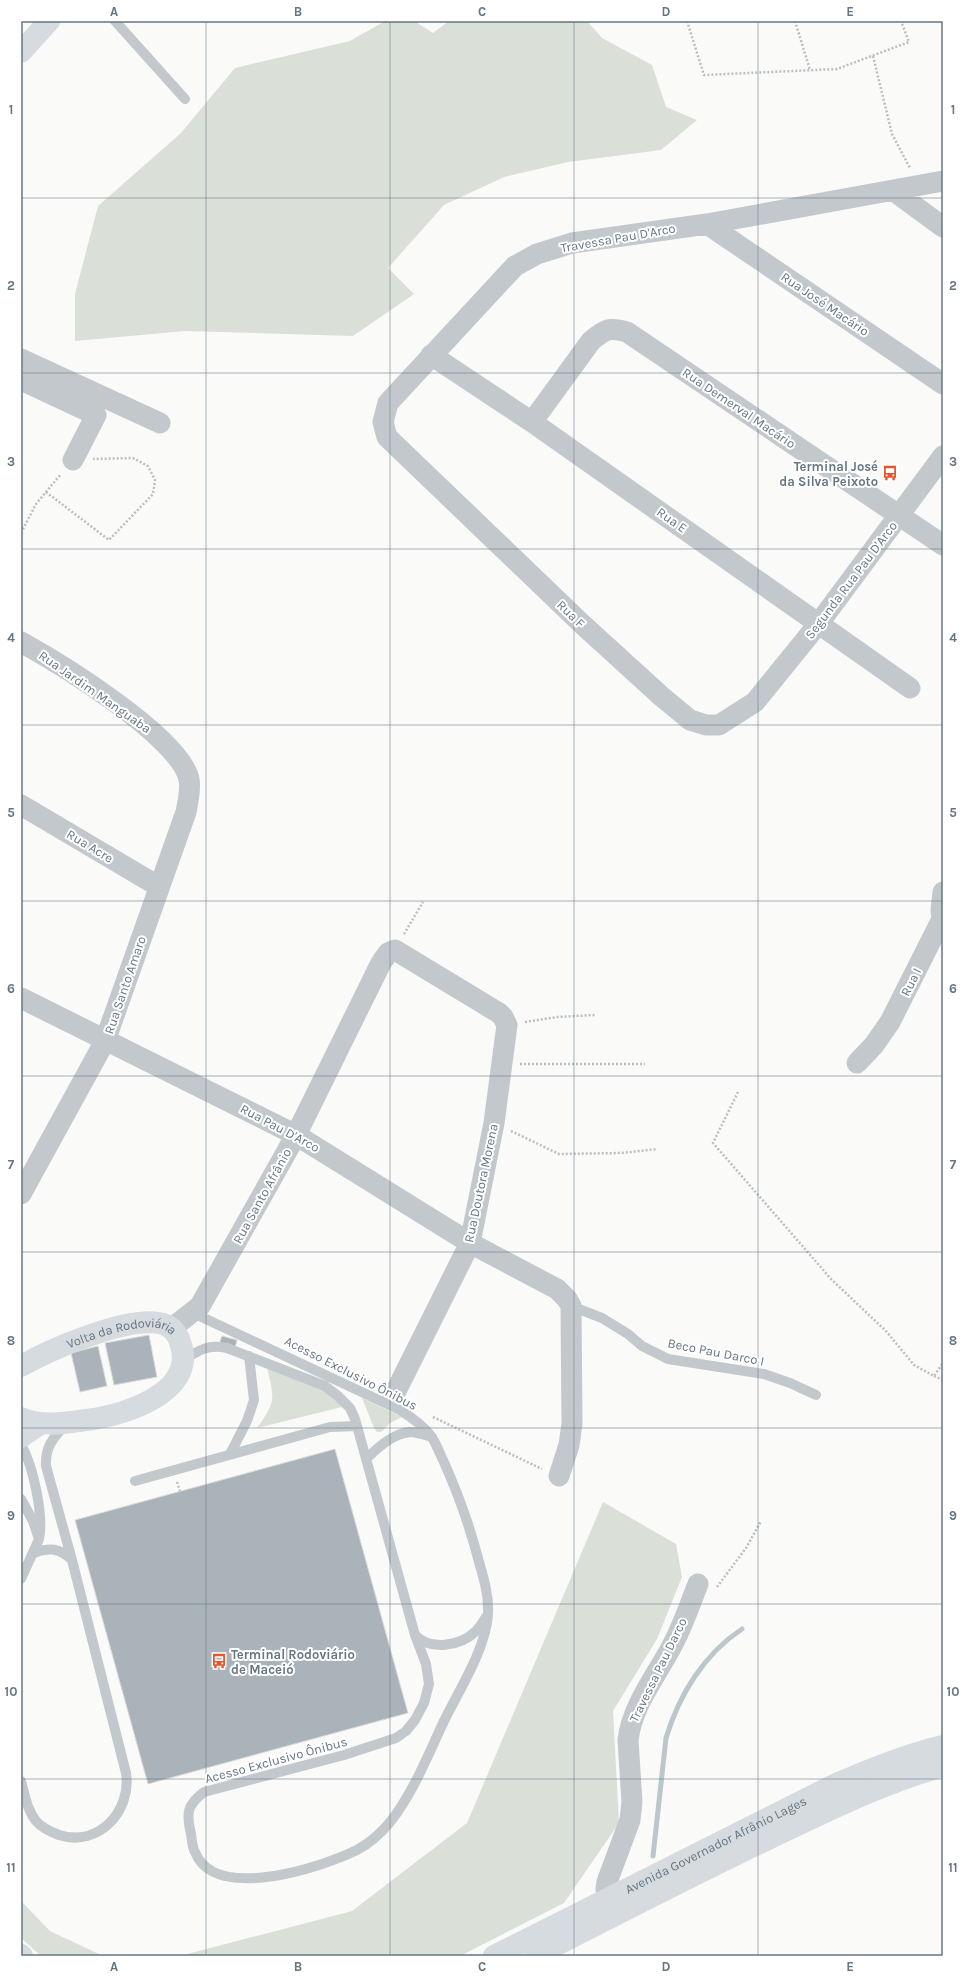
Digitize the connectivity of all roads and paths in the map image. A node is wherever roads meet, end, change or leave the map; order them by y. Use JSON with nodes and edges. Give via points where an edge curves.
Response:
{"nodes":[{"id":1,"x":49,"y":21,"type":"edge"},
{"id":2,"x":115,"y":21,"type":"edge"},
{"id":3,"x":687,"y":21,"type":"edge"},
{"id":4,"x":795,"y":21,"type":"edge"},
{"id":5,"x":901,"y":21,"type":"edge"},
{"id":6,"x":21,"y":52,"type":"edge"},
{"id":7,"x":873,"y":56,"type":"junction"},
{"id":8,"x":810,"y":70,"type":"junction"},
{"id":9,"x":185,"y":99,"type":"dead end"},
{"id":10,"x":943,"y":181,"type":"edge"},
{"id":11,"x":920,"y":186,"type":"junction"},
{"id":12,"x":894,"y":191,"type":"junction"},
{"id":13,"x":707,"y":224,"type":"junction"},
{"id":14,"x":943,"y":227,"type":"edge"},
{"id":15,"x":431,"y":355,"type":"junction"},
{"id":16,"x":21,"y":359,"type":"edge"},
{"id":17,"x":21,"y":380,"type":"edge"},
{"id":18,"x":943,"y":384,"type":"edge"},
{"id":19,"x":532,"y":422,"type":"junction"},
{"id":20,"x":160,"y":423,"type":"dead end"},
{"id":21,"x":405,"y":453,"type":"joint"},
{"id":22,"x":943,"y":456,"type":"edge"},
{"id":23,"x":73,"y":460,"type":"junction"},
{"id":24,"x":46,"y":492,"type":"junction"},
{"id":25,"x":900,"y":516,"type":"junction"},
{"id":26,"x":21,"y":533,"type":"edge"},
{"id":27,"x":943,"y":545,"type":"edge"},
{"id":28,"x":819,"y":623,"type":"junction"},
{"id":29,"x":21,"y":642,"type":"edge"},
{"id":30,"x":910,"y":688,"type":"dead end"},
{"id":31,"x":755,"y":702,"type":"joint"},
{"id":32,"x":182,"y":762,"type":"joint"},
{"id":33,"x":21,"y":805,"type":"edge"},
{"id":34,"x":158,"y":886,"type":"junction"},
{"id":35,"x":943,"y":892,"type":"edge"},
{"id":36,"x":423,"y":902,"type":"dead end"},
{"id":37,"x":943,"y":919,"type":"edge"},
{"id":38,"x":395,"y":950,"type":"junction"},
{"id":39,"x":21,"y":998,"type":"edge"},
{"id":40,"x":595,"y":1015,"type":"dead end"},
{"id":41,"x":507,"y":1025,"type":"junction"},
{"id":42,"x":105,"y":1040,"type":"junction"},
{"id":43,"x":857,"y":1063,"type":"dead end"},
{"id":44,"x":501,"y":1064,"type":"junction"},
{"id":45,"x":644,"y":1064,"type":"dead end"},
{"id":46,"x":738,"y":1092,"type":"dead end"},
{"id":47,"x":494,"y":1123,"type":"junction"},
{"id":48,"x":296,"y":1135,"type":"junction"},
{"id":49,"x":657,"y":1149,"type":"dead end"},
{"id":50,"x":21,"y":1194,"type":"edge"},
{"id":51,"x":470,"y":1243,"type":"junction"},
{"id":52,"x":571,"y":1306,"type":"junction"},
{"id":53,"x":193,"y":1313,"type":"junction"},
{"id":54,"x":172,"y":1328,"type":"junction"},
{"id":55,"x":249,"y":1356,"type":"junction"},
{"id":56,"x":182,"y":1362,"type":"junction"},
{"id":57,"x":943,"y":1363,"type":"edge"},
{"id":58,"x":21,"y":1366,"type":"edge"},
{"id":59,"x":934,"y":1376,"type":"junction"},
{"id":60,"x":943,"y":1380,"type":"edge"},
{"id":61,"x":816,"y":1395,"type":"dead end"},
{"id":62,"x":393,"y":1397,"type":"dead end"},
{"id":63,"x":30,"y":1421,"type":"edge"},
{"id":64,"x":67,"y":1423,"type":"junction"},
{"id":65,"x":357,"y":1426,"type":"junction"},
{"id":66,"x":21,"y":1437,"type":"edge"},
{"id":67,"x":432,"y":1437,"type":"junction"},
{"id":68,"x":21,"y":1445,"type":"edge"},
{"id":69,"x":230,"y":1454,"type":"junction"},
{"id":70,"x":367,"y":1458,"type":"junction"},
{"id":71,"x":559,"y":1476,"type":"dead end"},
{"id":72,"x":135,"y":1481,"type":"dead end"},
{"id":73,"x":21,"y":1499,"type":"edge"},
{"id":74,"x":761,"y":1521,"type":"dead end"},
{"id":75,"x":39,"y":1539,"type":"junction"},
{"id":76,"x":34,"y":1553,"type":"junction"},
{"id":77,"x":72,"y":1560,"type":"junction"},
{"id":78,"x":21,"y":1580,"type":"edge"},
{"id":79,"x":705,"y":1588,"type":"joint"},
{"id":80,"x":488,"y":1613,"type":"junction"},
{"id":81,"x":415,"y":1635,"type":"junction"},
{"id":82,"x":943,"y":1746,"type":"edge"},
{"id":83,"x":943,"y":1766,"type":"edge"},
{"id":84,"x":21,"y":1781,"type":"edge"},
{"id":85,"x":609,"y":1898,"type":"junction"},
{"id":86,"x":494,"y":1956,"type":"edge"},
{"id":87,"x":535,"y":1956,"type":"edge"}],
"edges":[{"from":1,"to":6,"type":"main road"},
{"from":2,"to":9,"type":"lane"},
{"from":3,"to":8,"type":"path","via":[[704,75]]},
{"from":4,"to":8,"type":"path"},
{"from":5,"to":7,"type":"path","via":[[909,42]]},
{"from":7,"to":8,"type":"path","via":[[837,69]]},
{"from":7,"to":11,"type":"path","via":[[892,134]]},
{"from":10,"to":11,"type":"street","name":"Travessa Pau D'Arco"},
{"from":11,"to":12,"type":"street","name":"Travessa Pau D'Arco"},
{"from":12,"to":13,"type":"street","name":"Travessa Pau D'Arco"},
{"from":12,"to":14,"type":"street"},
{"from":13,"to":15,"type":"street","name":"Travessa Pau D'Arco","via":[[572,244],[537,254],[515,266]]},
{"from":13,"to":18,"type":"street","name":"Rua José Macário"},
{"from":15,"to":19,"type":"street","name":"Rua E"},
{"from":15,"to":21,"type":"street","name":"Travessa Pau D'Arco","via":[[388,403],[384,413],[387,438]]},
{"from":16,"to":20,"type":"street"},
{"from":17,"to":23,"type":"street","via":[[96,415]]},
{"from":19,"to":25,"type":"street","name":"Rua Demerval Macário","via":[[591,341],[602,331],[613,328],[627,332]]},
{"from":19,"to":28,"type":"street","name":"Rua E"},
{"from":21,"to":31,"type":"street","name":"Rua F","via":[[582,624],[690,720],[706,725],[719,725]]},
{"from":22,"to":25,"type":"street","name":"Segunda Rua Pau D'Arco"},
{"from":23,"to":24,"type":"path"},
{"from":23,"to":24,"type":"path","via":[[133,458],[148,466],[155,480],[153,494],[109,540]]},
{"from":24,"to":26,"type":"path","via":[[36,504]]},
{"from":25,"to":27,"type":"street","name":"Rua Demerval Macário"},
{"from":25,"to":28,"type":"street","name":"Segunda Rua Pau D'Arco"},
{"from":28,"to":30,"type":"street","name":"Rua E"},
{"from":28,"to":31,"type":"street","name":"Segunda Rua Pau D'Arco"},
{"from":29,"to":32,"type":"street","name":"Rua Jardim Manguaba","via":[[49,658],[148,726]]},
{"from":32,"to":34,"type":"street","name":"Rua Santo Amaro","via":[[189,779],[188,801]]},
{"from":33,"to":34,"type":"street","name":"Rua Acre"},
{"from":34,"to":42,"type":"street","name":"Rua Santo Amaro"},
{"from":35,"to":37,"type":"street","name":"Rua I"},
{"from":36,"to":38,"type":"path"},
{"from":37,"to":43,"type":"street","name":"Rua I","via":[[890,1022]]},
{"from":38,"to":41,"type":"street","via":[[489,1007],[503,1017]]},
{"from":38,"to":48,"type":"street","name":"Rua Santo Afrânio","via":[[388,953],[381,963]]},
{"from":39,"to":42,"type":"street","name":"Rua Pau D'Arco"},
{"from":40,"to":41,"type":"path","via":[[557,1017]]},
{"from":41,"to":44,"type":"street","name":"Rua Doutora Morena"},
{"from":42,"to":48,"type":"street","name":"Rua Pau D'Arco"},
{"from":42,"to":50,"type":"street","name":"Rua Santo Amaro"},
{"from":44,"to":45,"type":"path"},
{"from":44,"to":47,"type":"street","name":"Rua Doutora Morena"},
{"from":46,"to":59,"type":"path","via":[[713,1143],[832,1279],[886,1331],[914,1365]]},
{"from":47,"to":49,"type":"path","via":[[559,1154],[622,1153]]},
{"from":47,"to":51,"type":"street","name":"Rua Doutora Morena"},
{"from":48,"to":51,"type":"street","name":"Rua Pau D'Arco"},
{"from":48,"to":53,"type":"street","name":"Rua Santo Afrânio","via":[[200,1306]]},
{"from":51,"to":52,"type":"street","name":"Rua Pau D'Arco","via":[[557,1289]]},
{"from":51,"to":62,"type":"street","name":"Rua Doutora Morena"},
{"from":52,"to":61,"type":"lane","name":"Beco Pau Darco I","via":[[602,1318],[642,1346],[668,1359],[764,1374]]},
{"from":52,"to":71,"type":"street","via":[[572,1424],[569,1445]]},
{"from":53,"to":54,"type":"street","name":"Rua Santo Afrânio"},
{"from":53,"to":67,"type":"lane","name":"Acesso Exclusivo Ônibus","via":[[400,1410],[415,1420]]},
{"from":54,"to":56,"type":"main road","name":"Volta da Rodoviária","via":[[178,1335],[182,1347]]},
{"from":54,"to":58,"type":"main road","name":"Volta da Rodoviária","via":[[160,1323],[132,1324],[47,1351]]},
{"from":55,"to":56,"type":"lane","name":"Acesso Exclusivo Ônibus","via":[[227,1348],[211,1346],[202,1348]]},
{"from":55,"to":65,"type":"lane","name":"Acesso Exclusivo Ônibus","via":[[325,1386],[350,1408]]},
{"from":55,"to":69,"type":"lane","via":[[254,1400],[247,1421]]},
{"from":56,"to":64,"type":"main road","name":"Volta da Rodoviária","via":[[171,1387],[161,1395],[121,1413]]},
{"from":57,"to":59,"type":"path"},
{"from":59,"to":60,"type":"path"},
{"from":63,"to":64,"type":"main road","name":"Volta da Rodoviária"},
{"from":63,"to":66,"type":"main road"},
{"from":64,"to":77,"type":"lane","via":[[49,1444],[46,1466]]},
{"from":65,"to":69,"type":"lane","via":[[330,1427]]},
{"from":65,"to":70,"type":"lane","name":"Acesso Exclusivo Ônibus"},
{"from":67,"to":70,"type":"lane","via":[[410,1432],[397,1436],[380,1445]]},
{"from":67,"to":80,"type":"lane","name":"Acesso Exclusivo Ônibus","via":[[455,1486],[466,1520],[486,1588]]},
{"from":68,"to":75,"type":"lane","via":[[28,1459],[41,1517]]},
{"from":69,"to":72,"type":"lane"},
{"from":70,"to":81,"type":"lane","name":"Acesso Exclusivo Ônibus"},
{"from":73,"to":75,"type":"lane"},
{"from":74,"to":79,"type":"path","via":[[746,1548]]},
{"from":75,"to":76,"type":"lane"},
{"from":76,"to":77,"type":"lane","via":[[51,1549],[64,1552]]},
{"from":76,"to":78,"type":"lane"},
{"from":77,"to":84,"type":"lane","via":[[126,1773],[127,1792],[112,1821],[100,1831],[85,1838],[68,1838],[49,1831],[36,1822],[28,1808]]},
{"from":79,"to":85,"type":"street","name":"Travessa Pau Darco","via":[[634,1713],[628,1740],[631,1814],[607,1882]]},
{"from":80,"to":81,"type":"lane","via":[[475,1633],[459,1642],[430,1644]]},
{"from":80,"to":81,"type":"lane","name":"Acesso Exclusivo Ônibus","via":[[476,1656],[410,1791],[391,1821],[376,1837],[359,1849],[337,1858],[269,1878],[244,1880],[221,1875],[205,1866],[195,1853],[187,1818],[195,1798],[204,1792],[396,1738],[406,1730],[424,1703],[429,1684],[426,1664]]},
{"from":82,"to":85,"type":"main road","name":"Avenida Governador Afrânio Lages","via":[[877,1766],[834,1785]]},
{"from":83,"to":87,"type":"main road","name":"Avenida Governador Afrânio Lages","via":[[882,1786],[838,1806],[691,1876]]},
{"from":85,"to":86,"type":"main road","name":"Avenida Governador Afrânio Lages"}]}
